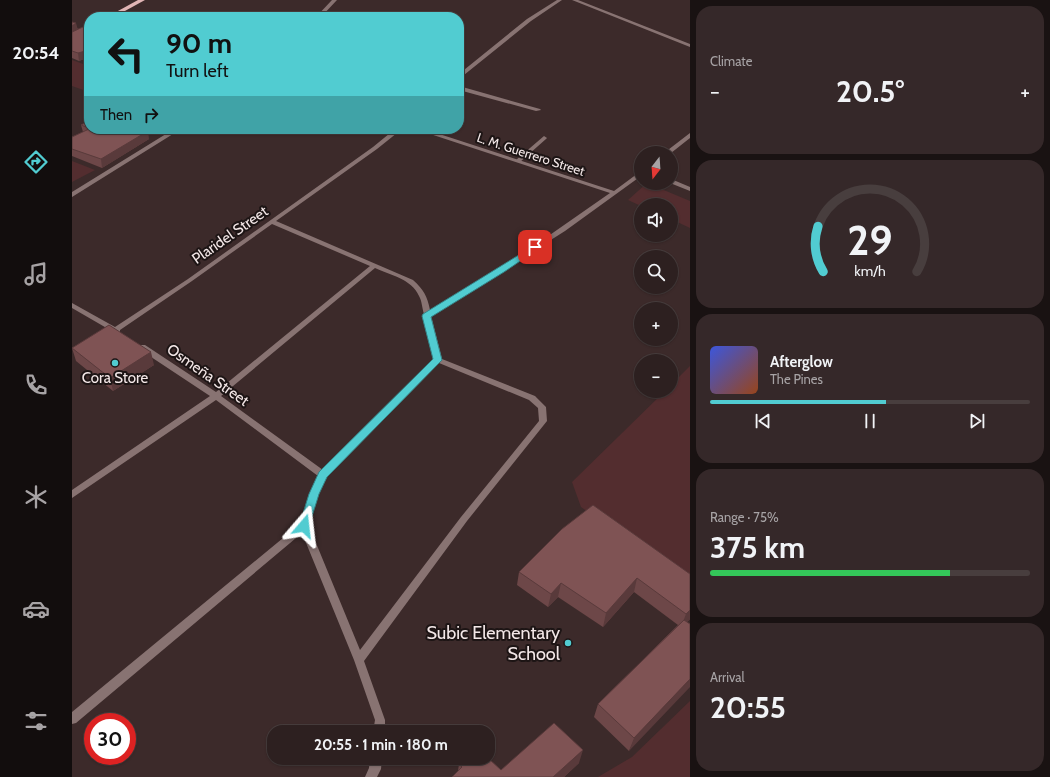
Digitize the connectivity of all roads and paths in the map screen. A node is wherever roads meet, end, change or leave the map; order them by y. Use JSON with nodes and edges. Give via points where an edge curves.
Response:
{"nodes":[{"id":1,"x":142,"y":0,"type":"edge"},
{"id":2,"x":335,"y":0,"type":"edge"},
{"id":3,"x":560,"y":0,"type":"edge"},
{"id":4,"x":574,"y":0,"type":"edge"},
{"id":5,"x":119,"y":12,"type":"edge"},
{"id":6,"x":323,"y":12,"type":"edge"},
{"id":7,"x":690,"y":46,"type":"edge"},
{"id":8,"x":464,"y":73,"type":"edge"},
{"id":9,"x":464,"y":89,"type":"edge"},
{"id":10,"x":538,"y":110,"type":"dead end"},
{"id":11,"x":170,"y":134,"type":"edge"},
{"id":12,"x":393,"y":134,"type":"edge"},
{"id":13,"x":434,"y":134,"type":"edge"},
{"id":14,"x":690,"y":135,"type":"edge"},
{"id":15,"x":544,"y":138,"type":"dead end"},
{"id":16,"x":676,"y":146,"type":"edge"},
{"id":17,"x":518,"y":161,"type":"junction"},
{"id":18,"x":634,"y":178,"type":"edge"},
{"id":19,"x":678,"y":184,"type":"edge"},
{"id":20,"x":690,"y":189,"type":"edge"},
{"id":21,"x":615,"y":193,"type":"junction"},
{"id":22,"x":72,"y":196,"type":"edge"},
{"id":23,"x":272,"y":222,"type":"junction"},
{"id":24,"x":375,"y":264,"type":"junction"},
{"id":25,"x":72,"y":305,"type":"edge"},
{"id":26,"x":426,"y":316,"type":"junction"},
{"id":27,"x":118,"y":331,"type":"junction"},
{"id":28,"x":98,"y":340,"type":"edge"},
{"id":29,"x":134,"y":342,"type":"edge"},
{"id":30,"x":438,"y":360,"type":"junction"},
{"id":31,"x":216,"y":396,"type":"junction"},
{"id":32,"x":323,"y":475,"type":"junction"},
{"id":33,"x":72,"y":495,"type":"edge"},
{"id":34,"x":304,"y":526,"type":"junction"},
{"id":35,"x":359,"y":660,"type":"junction"},
{"id":36,"x":72,"y":719,"type":"edge"},
{"id":37,"x":380,"y":725,"type":"edge"},
{"id":38,"x":375,"y":765,"type":"edge"},
{"id":39,"x":371,"y":777,"type":"edge"}],
"edges":[{"from":1,"to":5,"type":"main road"},
{"from":2,"to":6,"type":"street"},
{"from":3,"to":8,"type":"street"},
{"from":4,"to":7,"type":"street"},
{"from":9,"to":10,"type":"street"},
{"from":11,"to":22,"type":"street"},
{"from":12,"to":23,"type":"street","name":"Plaridel Street"},
{"from":13,"to":17,"type":"street","name":"L. M. Guerrero Street"},
{"from":14,"to":16,"type":"street"},
{"from":15,"to":17,"type":"street"},
{"from":17,"to":21,"type":"street","name":"L. M. Guerrero Street"},
{"from":18,"to":21,"type":"street"},
{"from":19,"to":20,"type":"street"},
{"from":21,"to":26,"type":"street","via":[[501,270]]},
{"from":23,"to":24,"type":"street"},
{"from":23,"to":27,"type":"street","name":"Plaridel Street"},
{"from":24,"to":26,"type":"street","via":[[411,280],[424,296]]},
{"from":24,"to":31,"type":"street"},
{"from":25,"to":27,"type":"street"},
{"from":26,"to":30,"type":"street"},
{"from":27,"to":28,"type":"street","name":"Plaridel Street"},
{"from":29,"to":31,"type":"street","name":"Osmeña Street"},
{"from":30,"to":32,"type":"street"},
{"from":30,"to":35,"type":"street","via":[[532,398],[542,407],[543,420],[464,519]]},
{"from":31,"to":32,"type":"street","name":"Osmeña Street"},
{"from":31,"to":33,"type":"street"},
{"from":32,"to":34,"type":"street"},
{"from":34,"to":35,"type":"street"},
{"from":34,"to":36,"type":"street"},
{"from":35,"to":37,"type":"street"},
{"from":38,"to":39,"type":"street"}]}
